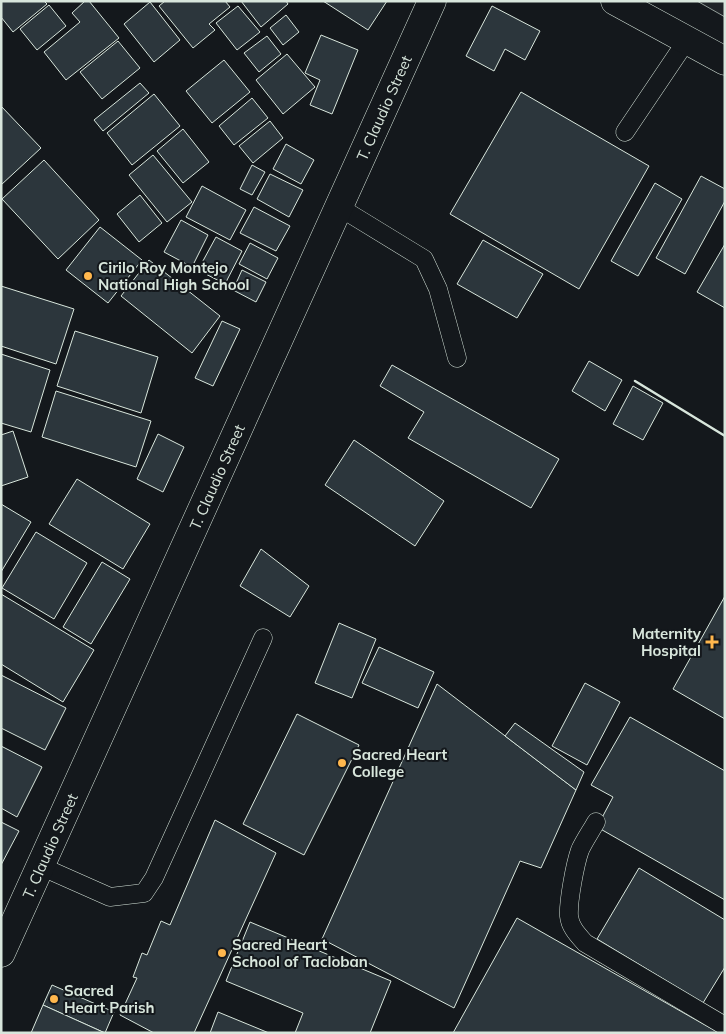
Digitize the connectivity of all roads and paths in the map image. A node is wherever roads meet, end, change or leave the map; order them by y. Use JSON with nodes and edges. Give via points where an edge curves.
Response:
{"nodes":[{"id":1,"x":432,"y":1,"type":"edge"},
{"id":2,"x":615,"y":1,"type":"edge"},
{"id":3,"x":686,"y":40,"type":"junction"},
{"id":4,"x":725,"y":61,"type":"edge"},
{"id":5,"x":625,"y":132,"type":"dead end"},
{"id":6,"x":339,"y":207,"type":"junction"},
{"id":7,"x":457,"y":358,"type":"dead end"},
{"id":8,"x":263,"y":638,"type":"dead end"},
{"id":9,"x":596,"y":822,"type":"dead end"},
{"id":10,"x":40,"y":866,"type":"junction"},
{"id":11,"x":1,"y":953,"type":"edge"},
{"id":12,"x":725,"y":1026,"type":"edge"}],
"edges":[{"from":1,"to":6,"type":"street","name":"T. Claudio Street"},
{"from":2,"to":3,"type":"street"},
{"from":3,"to":4,"type":"street"},
{"from":3,"to":5,"type":"lane"},
{"from":6,"to":7,"type":"lane","via":[[424,259],[438,288]]},
{"from":6,"to":10,"type":"street","name":"T. Claudio Street"},
{"from":8,"to":10,"type":"lane","via":[[154,878],[144,893],[110,897]]},
{"from":9,"to":12,"type":"lane","via":[[581,849],[574,874],[569,917],[575,931],[585,943]]},
{"from":10,"to":11,"type":"street","name":"T. Claudio Street"}]}
